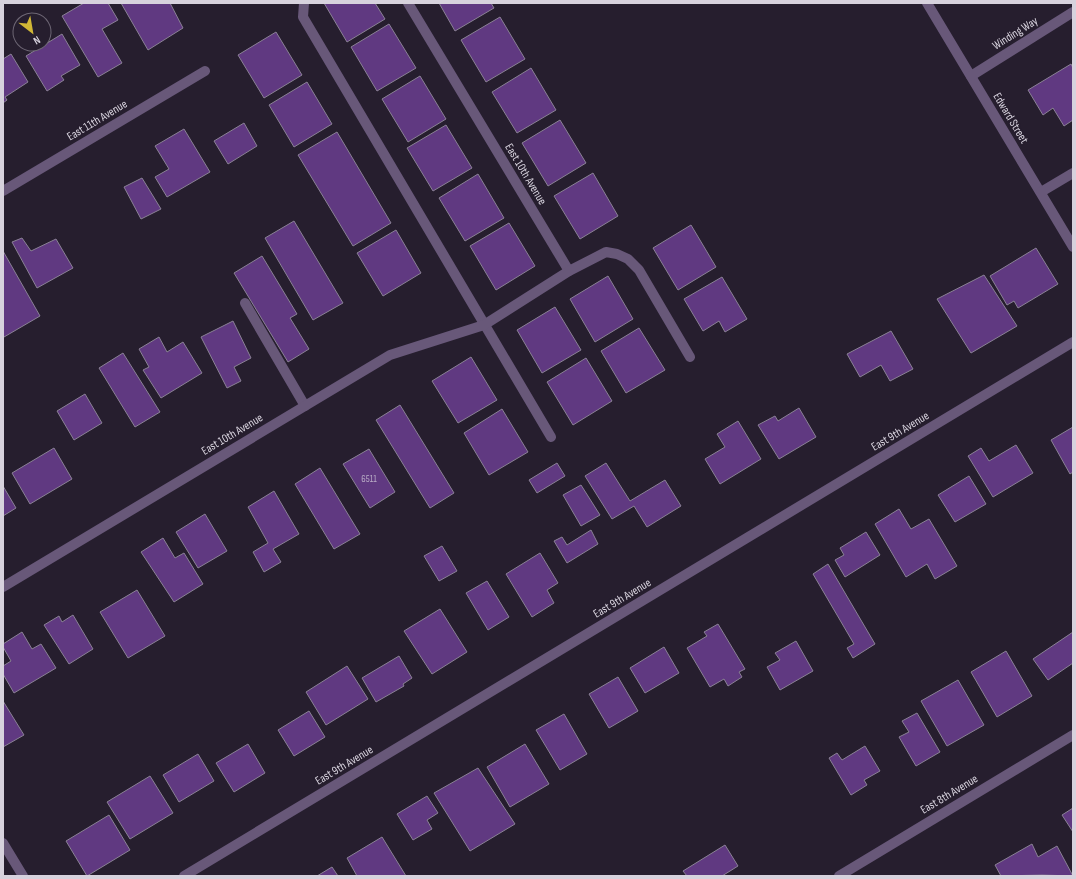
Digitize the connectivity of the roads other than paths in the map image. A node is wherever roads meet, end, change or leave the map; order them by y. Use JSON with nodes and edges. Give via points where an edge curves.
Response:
{"nodes":[{"id":1,"x":304,"y":3,"type":"edge"},
{"id":2,"x":408,"y":3,"type":"edge"},
{"id":3,"x":927,"y":3,"type":"edge"},
{"id":4,"x":1073,"y":12,"type":"edge"},
{"id":5,"x":205,"y":71,"type":"dead end"},
{"id":6,"x":971,"y":76,"type":"junction"},
{"id":7,"x":1073,"y":173,"type":"edge"},
{"id":8,"x":3,"y":191,"type":"edge"},
{"id":9,"x":1041,"y":192,"type":"junction"},
{"id":10,"x":1073,"y":247,"type":"edge"},
{"id":11,"x":569,"y":272,"type":"junction"},
{"id":12,"x":245,"y":303,"type":"dead end"},
{"id":13,"x":484,"y":324,"type":"junction"},
{"id":14,"x":1073,"y":342,"type":"edge"},
{"id":15,"x":690,"y":357,"type":"dead end"},
{"id":16,"x":305,"y":406,"type":"junction"},
{"id":17,"x":551,"y":438,"type":"dead end"},
{"id":18,"x":3,"y":587,"type":"edge"},
{"id":19,"x":1073,"y":735,"type":"edge"},
{"id":20,"x":3,"y":843,"type":"edge"},
{"id":21,"x":23,"y":876,"type":"edge"},
{"id":22,"x":184,"y":876,"type":"edge"},
{"id":23,"x":839,"y":876,"type":"edge"}],
"edges":[{"from":1,"to":13,"type":"street","via":[[303,17]]},
{"from":2,"to":11,"type":"street","name":"East 10th Avenue"},
{"from":3,"to":6,"type":"street","name":"Edward Street"},
{"from":4,"to":6,"type":"street","name":"Winding Way"},
{"from":5,"to":8,"type":"street","name":"East 11th Avenue"},
{"from":6,"to":9,"type":"street","name":"Edward Street"},
{"from":7,"to":9,"type":"street"},
{"from":9,"to":10,"type":"street","name":"Edward Street"},
{"from":11,"to":13,"type":"street","name":"East 10th Avenue"},
{"from":11,"to":15,"type":"street","via":[[606,252],[628,259],[639,270]]},
{"from":12,"to":16,"type":"street"},
{"from":13,"to":16,"type":"street","name":"East 10th Avenue","via":[[390,355]]},
{"from":13,"to":17,"type":"street"},
{"from":14,"to":22,"type":"street","name":"East 9th Avenue"},
{"from":16,"to":18,"type":"street","name":"East 10th Avenue"},
{"from":19,"to":23,"type":"street","name":"East 8th Avenue"},
{"from":20,"to":21,"type":"street"}]}
